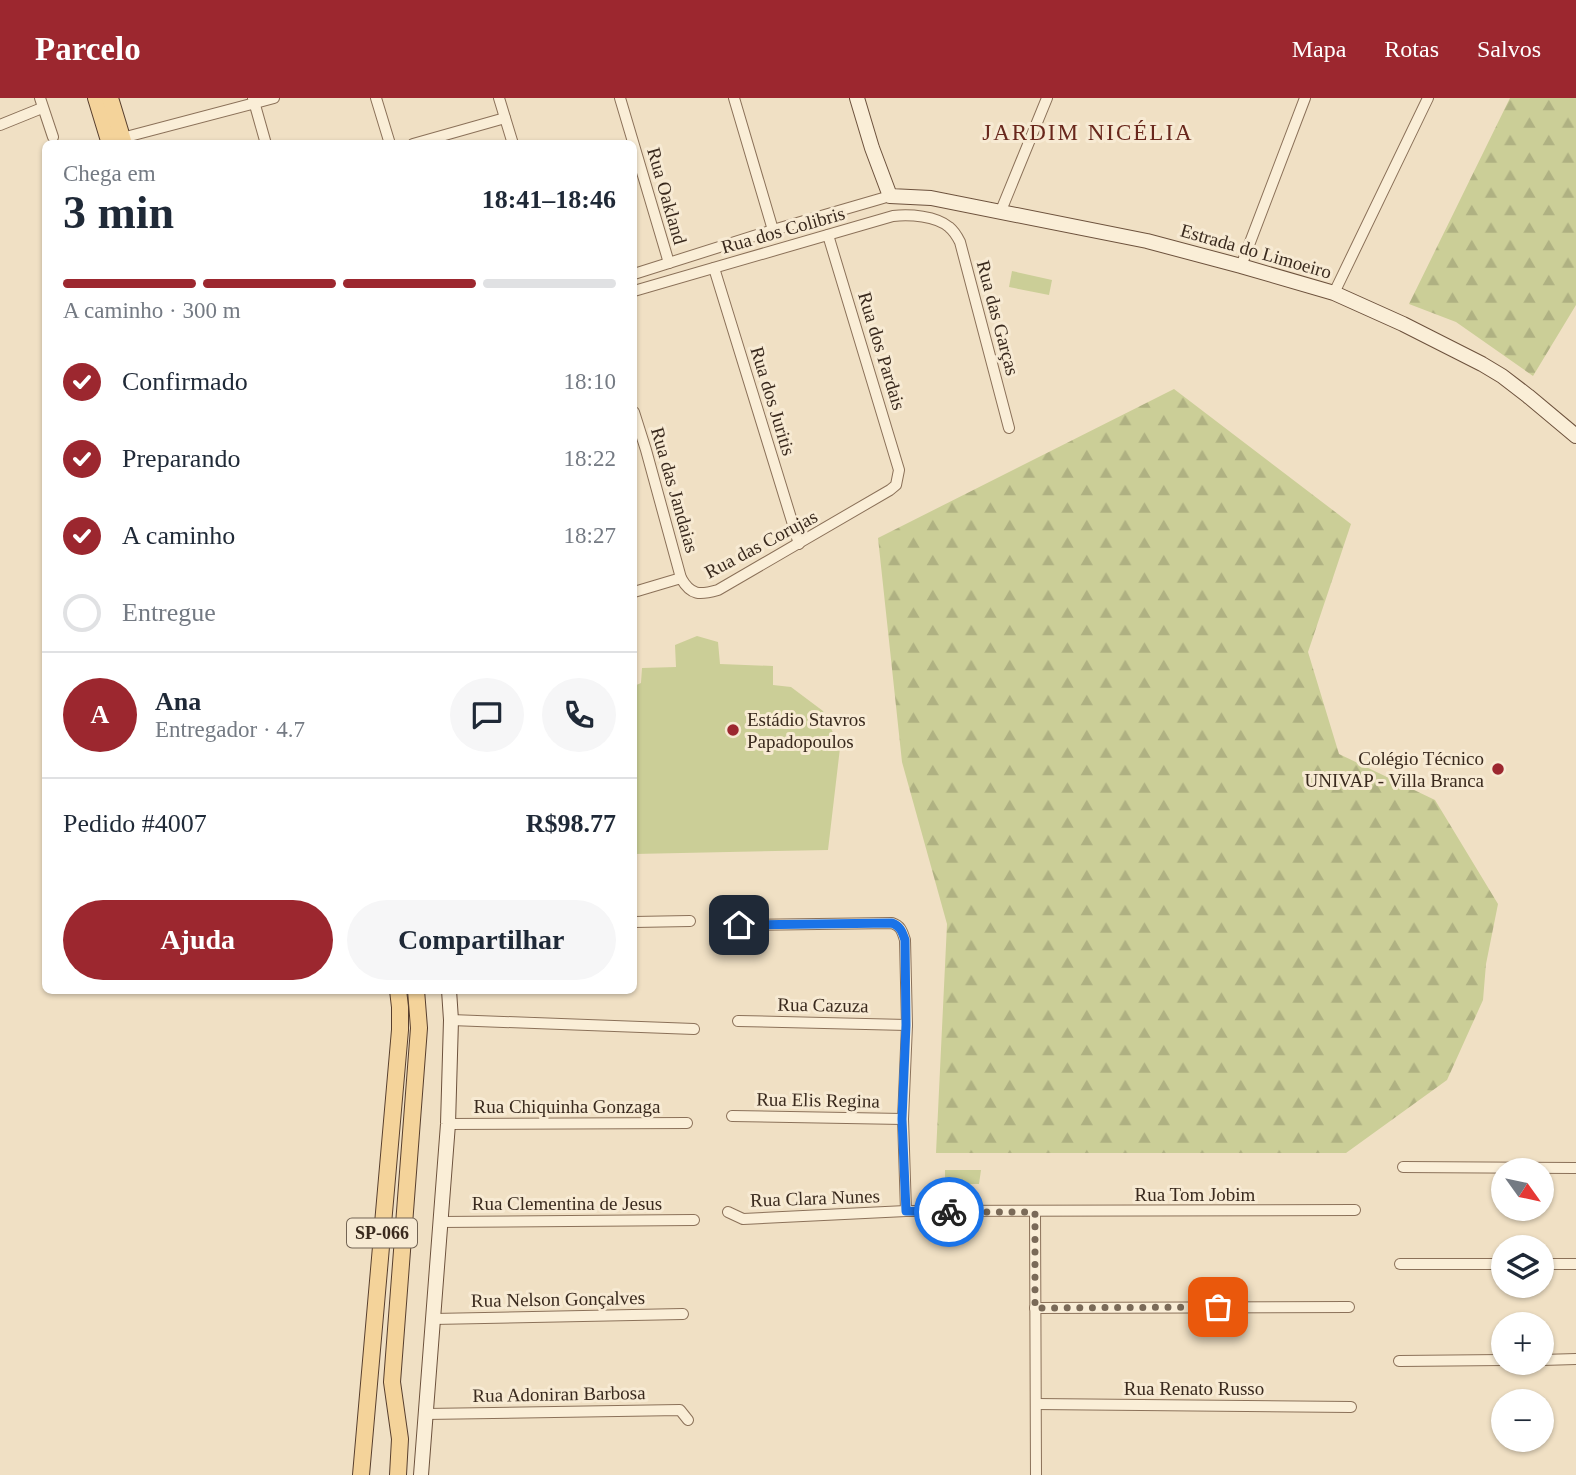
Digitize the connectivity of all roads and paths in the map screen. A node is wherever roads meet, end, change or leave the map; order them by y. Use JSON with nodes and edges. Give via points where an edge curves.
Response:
{"nodes":[{"id":1,"x":96,"y":98,"type":"edge"},
{"id":2,"x":110,"y":98,"type":"edge"},
{"id":3,"x":274,"y":98,"type":"edge"},
{"id":4,"x":376,"y":98,"type":"edge"},
{"id":5,"x":499,"y":98,"type":"edge"},
{"id":6,"x":620,"y":98,"type":"edge"},
{"id":7,"x":734,"y":98,"type":"edge"},
{"id":8,"x":857,"y":98,"type":"edge"},
{"id":9,"x":1047,"y":98,"type":"edge"},
{"id":10,"x":1305,"y":98,"type":"edge"},
{"id":11,"x":1428,"y":98,"type":"edge"},
{"id":12,"x":254,"y":101,"type":"edge"},
{"id":13,"x":41,"y":103,"type":"edge"},
{"id":14,"x":505,"y":118,"type":"junction"},
{"id":15,"x":0,"y":125,"type":"edge"},
{"id":16,"x":53,"y":137,"type":"dead end"},
{"id":17,"x":118,"y":140,"type":"edge"},
{"id":18,"x":119,"y":140,"type":"edge"},
{"id":19,"x":126,"y":140,"type":"edge"},
{"id":20,"x":265,"y":140,"type":"edge"},
{"id":21,"x":389,"y":140,"type":"edge"},
{"id":22,"x":428,"y":140,"type":"edge"},
{"id":23,"x":512,"y":140,"type":"edge"},
{"id":24,"x":632,"y":140,"type":"edge"},
{"id":25,"x":637,"y":156,"type":"edge"},
{"id":26,"x":890,"y":196,"type":"junction"},
{"id":27,"x":1000,"y":213,"type":"junction"},
{"id":28,"x":943,"y":223,"type":"joint"},
{"id":29,"x":773,"y":230,"type":"junction"},
{"id":30,"x":828,"y":235,"type":"junction"},
{"id":31,"x":668,"y":263,"type":"junction"},
{"id":32,"x":1241,"y":265,"type":"junction"},
{"id":33,"x":714,"y":268,"type":"junction"},
{"id":34,"x":637,"y":273,"type":"edge"},
{"id":35,"x":637,"y":290,"type":"edge"},
{"id":36,"x":1334,"y":293,"type":"junction"},
{"id":37,"x":637,"y":422,"type":"edge"},
{"id":38,"x":1009,"y":428,"type":"dead end"},
{"id":39,"x":1576,"y":436,"type":"edge"},
{"id":40,"x":898,"y":478,"type":"joint"},
{"id":41,"x":799,"y":544,"type":"junction"},
{"id":42,"x":681,"y":578,"type":"junction"},
{"id":43,"x":637,"y":591,"type":"edge"},
{"id":44,"x":690,"y":920,"type":"dead end"},
{"id":45,"x":637,"y":922,"type":"edge"},
{"id":46,"x":739,"y":925,"type":"dead end"},
{"id":47,"x":398,"y":994,"type":"edge"},
{"id":48,"x":416,"y":994,"type":"edge"},
{"id":49,"x":449,"y":994,"type":"edge"},
{"id":50,"x":451,"y":1020,"type":"junction"},
{"id":51,"x":738,"y":1021,"type":"dead end"},
{"id":52,"x":906,"y":1025,"type":"junction"},
{"id":53,"x":694,"y":1028,"type":"dead end"},
{"id":54,"x":732,"y":1116,"type":"dead end"},
{"id":55,"x":902,"y":1119,"type":"junction"},
{"id":56,"x":687,"y":1123,"type":"dead end"},
{"id":57,"x":448,"y":1124,"type":"junction"},
{"id":58,"x":1403,"y":1167,"type":"dead end"},
{"id":59,"x":1576,"y":1168,"type":"edge"},
{"id":60,"x":1355,"y":1210,"type":"dead end"},
{"id":61,"x":906,"y":1211,"type":"junction"},
{"id":62,"x":728,"y":1212,"type":"dead end"},
{"id":63,"x":1035,"y":1212,"type":"junction"},
{"id":64,"x":694,"y":1220,"type":"dead end"},
{"id":65,"x":440,"y":1222,"type":"junction"},
{"id":66,"x":1400,"y":1264,"type":"dead end"},
{"id":67,"x":1491,"y":1264,"type":"edge"},
{"id":68,"x":1554,"y":1264,"type":"edge"},
{"id":69,"x":1576,"y":1265,"type":"edge"},
{"id":70,"x":1349,"y":1307,"type":"dead end"},
{"id":71,"x":1035,"y":1308,"type":"junction"},
{"id":72,"x":683,"y":1314,"type":"dead end"},
{"id":73,"x":433,"y":1319,"type":"junction"},
{"id":74,"x":1576,"y":1359,"type":"edge"},
{"id":75,"x":1491,"y":1360,"type":"edge"},
{"id":76,"x":1554,"y":1360,"type":"edge"},
{"id":77,"x":1399,"y":1361,"type":"dead end"},
{"id":78,"x":1035,"y":1405,"type":"junction"},
{"id":79,"x":1351,"y":1407,"type":"dead end"},
{"id":80,"x":425,"y":1414,"type":"junction"},
{"id":81,"x":688,"y":1420,"type":"dead end"},
{"id":82,"x":361,"y":1475,"type":"edge"},
{"id":83,"x":398,"y":1475,"type":"edge"},
{"id":84,"x":421,"y":1475,"type":"edge"},
{"id":85,"x":1036,"y":1475,"type":"edge"}],
"edges":[{"from":1,"to":17,"type":"main road"},
{"from":2,"to":18,"type":"main road"},
{"from":3,"to":12,"type":"street"},
{"from":4,"to":21,"type":"street"},
{"from":5,"to":14,"type":"street"},
{"from":6,"to":24,"type":"street","name":"Rua Oakland"},
{"from":7,"to":29,"type":"street"},
{"from":8,"to":26,"type":"main road"},
{"from":9,"to":27,"type":"street"},
{"from":10,"to":32,"type":"street"},
{"from":11,"to":36,"type":"street"},
{"from":12,"to":19,"type":"street"},
{"from":12,"to":20,"type":"street"},
{"from":13,"to":15,"type":"street"},
{"from":13,"to":16,"type":"street"},
{"from":14,"to":22,"type":"street"},
{"from":14,"to":23,"type":"street"},
{"from":25,"to":31,"type":"street","name":"Rua Oakland"},
{"from":26,"to":27,"type":"main road","name":"Estrada do Limoeiro","via":[[931,198]]},
{"from":26,"to":29,"type":"street"},
{"from":27,"to":32,"type":"main road","name":"Estrada do Limoeiro","via":[[1147,241]]},
{"from":28,"to":30,"type":"street","name":"Rua dos Colibris","via":[[902,215]]},
{"from":28,"to":38,"type":"street","name":"Rua das Garças","via":[[960,242]]},
{"from":29,"to":31,"type":"street"},
{"from":30,"to":33,"type":"street","name":"Rua dos Colibris"},
{"from":30,"to":40,"type":"street","name":"Rua dos Pardais"},
{"from":31,"to":34,"type":"street"},
{"from":32,"to":36,"type":"main road","name":"Estrada do Limoeiro"},
{"from":33,"to":35,"type":"street","name":"Rua dos Colibris"},
{"from":33,"to":41,"type":"street","name":"Rua dos Juritis"},
{"from":36,"to":39,"type":"main road","name":"Estrada do Limoeiro","via":[[1482,364]]},
{"from":37,"to":42,"type":"street","name":"Rua das Jandaias"},
{"from":40,"to":41,"type":"street","name":"Rua das Corujas","via":[[890,491]]},
{"from":41,"to":42,"type":"street","name":"Rua das Corujas","via":[[718,590],[703,594],[689,589]]},
{"from":42,"to":43,"type":"street","name":"Rua das Corujas"},
{"from":44,"to":45,"type":"street"},
{"from":46,"to":52,"type":"street","via":[[898,925],[905,940]]},
{"from":47,"to":82,"type":"main road","number":"SP-066","via":[[400,1030]]},
{"from":48,"to":83,"type":"main road","number":"SP-066","via":[[419,1028],[392,1382],[400,1439]]},
{"from":49,"to":50,"type":"main road"},
{"from":50,"to":53,"type":"street"},
{"from":50,"to":57,"type":"main road"},
{"from":51,"to":52,"type":"street","name":"Rua Cazuza"},
{"from":52,"to":55,"type":"street"},
{"from":54,"to":55,"type":"street","name":"Rua Elis Regina"},
{"from":55,"to":61,"type":"street"},
{"from":56,"to":57,"type":"street","name":"Rua Chiquinha Gonzaga"},
{"from":57,"to":65,"type":"main road"},
{"from":58,"to":59,"type":"street"},
{"from":60,"to":63,"type":"street","name":"Rua Tom Jobim"},
{"from":61,"to":62,"type":"street","name":"Rua Clara Nunes","via":[[743,1219]]},
{"from":61,"to":63,"type":"street","name":"Rua Tom Jobim"},
{"from":63,"to":71,"type":"street"},
{"from":64,"to":65,"type":"street","name":"Rua Clementina de Jesus"},
{"from":65,"to":73,"type":"main road"},
{"from":66,"to":67,"type":"street"},
{"from":68,"to":69,"type":"street"},
{"from":70,"to":71,"type":"street"},
{"from":71,"to":78,"type":"street"},
{"from":72,"to":73,"type":"street","name":"Rua Nelson Gonçalves"},
{"from":73,"to":80,"type":"main road"},
{"from":74,"to":76,"type":"street"},
{"from":75,"to":77,"type":"street"},
{"from":78,"to":79,"type":"street","name":"Rua Renato Russo"},
{"from":78,"to":85,"type":"street"},
{"from":80,"to":81,"type":"street","name":"Rua Adoniran Barbosa","via":[[680,1410]]},
{"from":80,"to":84,"type":"main road"}]}
